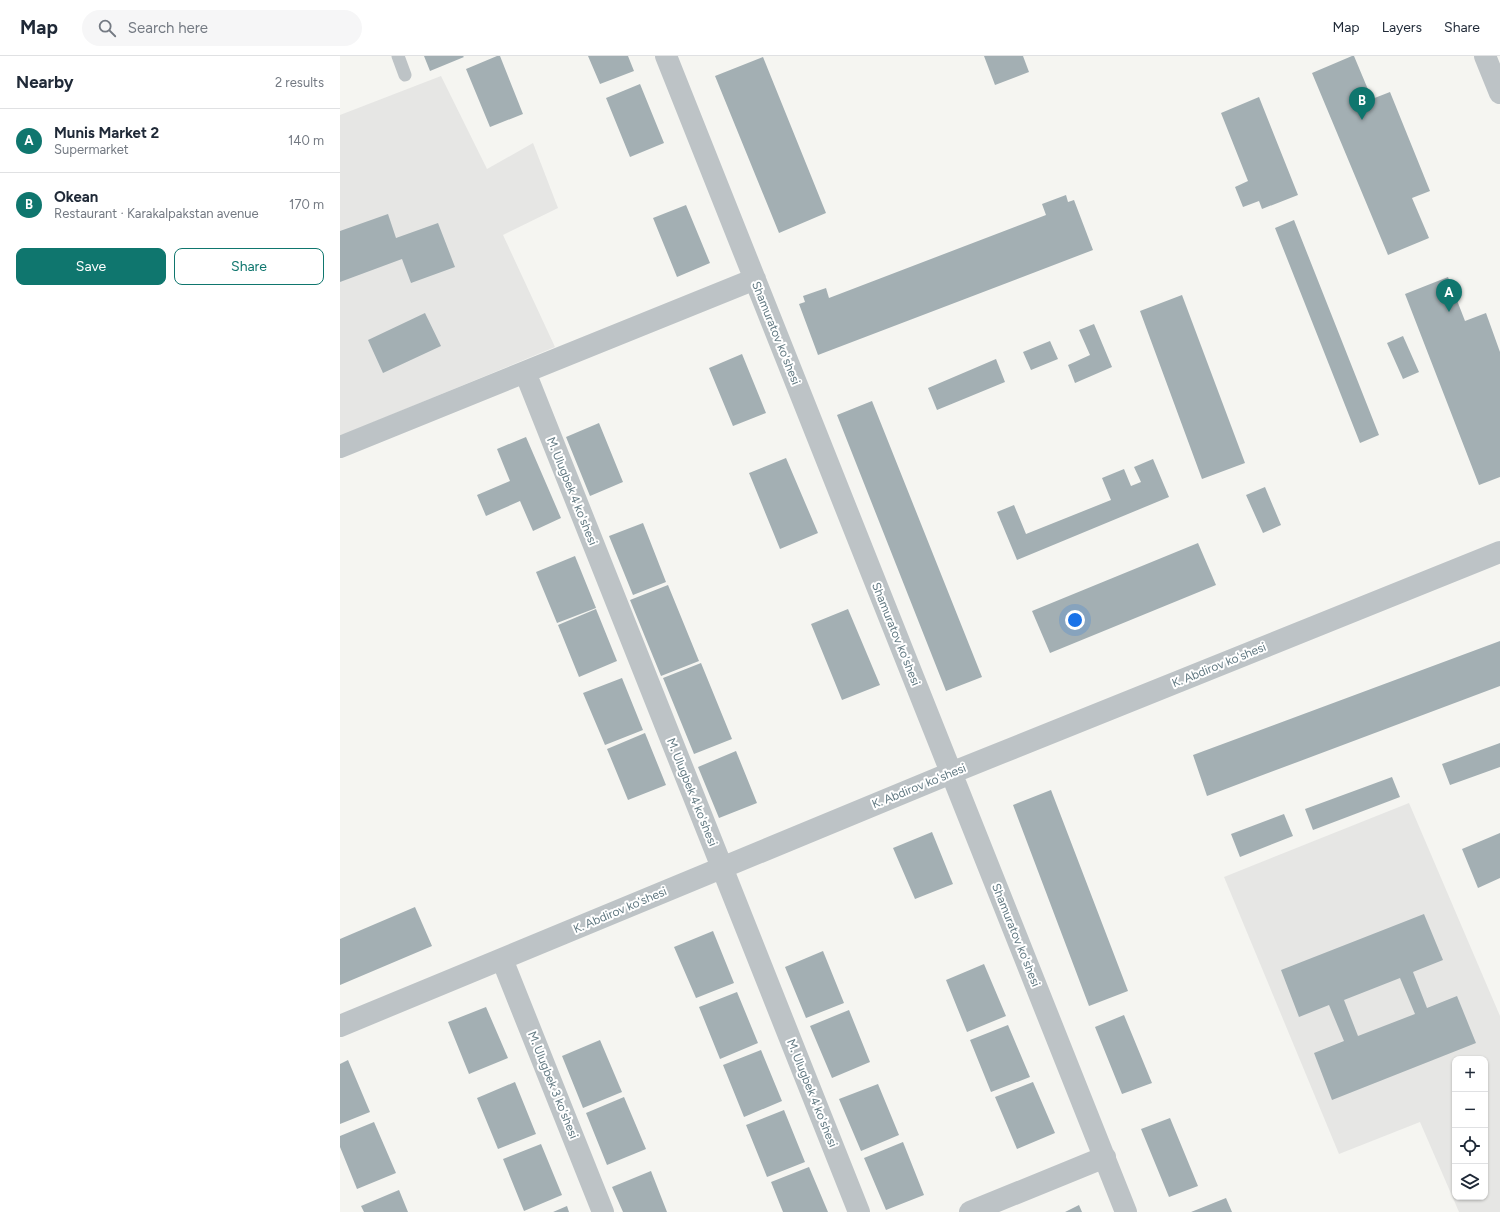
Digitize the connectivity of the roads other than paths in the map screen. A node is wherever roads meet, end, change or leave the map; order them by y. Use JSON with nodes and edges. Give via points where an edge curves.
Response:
{"nodes":[{"id":1,"x":398,"y":56,"type":"edge"},
{"id":2,"x":666,"y":56,"type":"edge"},
{"id":3,"x":1485,"y":56,"type":"edge"},
{"id":4,"x":404,"y":75,"type":"dead end"},
{"id":5,"x":1500,"y":93,"type":"edge"},
{"id":6,"x":755,"y":279,"type":"junction"},
{"id":7,"x":525,"y":372,"type":"junction"},
{"id":8,"x":340,"y":447,"type":"edge"},
{"id":9,"x":1500,"y":552,"type":"edge"},
{"id":10,"x":951,"y":772,"type":"junction"},
{"id":11,"x":722,"y":868,"type":"junction"},
{"id":12,"x":502,"y":959,"type":"junction"},
{"id":13,"x":340,"y":1026,"type":"edge"},
{"id":14,"x":1105,"y":1158,"type":"junction"},
{"id":15,"x":603,"y":1212,"type":"edge"},
{"id":16,"x":859,"y":1212,"type":"edge"},
{"id":17,"x":970,"y":1212,"type":"edge"},
{"id":18,"x":1126,"y":1212,"type":"edge"}],
"edges":[{"from":1,"to":4,"type":"lane"},
{"from":2,"to":6,"type":"street","name":"Shamuratov ko'shesi"},
{"from":3,"to":5,"type":"street"},
{"from":6,"to":7,"type":"street"},
{"from":6,"to":10,"type":"street","name":"Shamuratov ko'shesi"},
{"from":7,"to":8,"type":"street"},
{"from":7,"to":11,"type":"street","name":"M. Ulugbek 4 ko'shesi"},
{"from":9,"to":10,"type":"street","name":"K. Abdirov ko'shesi"},
{"from":10,"to":11,"type":"street","name":"K. Abdirov ko'shesi"},
{"from":10,"to":14,"type":"street","name":"Shamuratov ko'shesi"},
{"from":11,"to":12,"type":"street","name":"K. Abdirov ko'shesi"},
{"from":11,"to":16,"type":"street","name":"M. Ulugbek 4 ko'shesi"},
{"from":12,"to":13,"type":"street","name":"K. Abdirov ko'shesi"},
{"from":12,"to":15,"type":"street","name":"M. Ulugbek 3 ko'shesi"},
{"from":14,"to":17,"type":"street"},
{"from":14,"to":18,"type":"street","name":"Shamuratov ko'shesi"}]}
